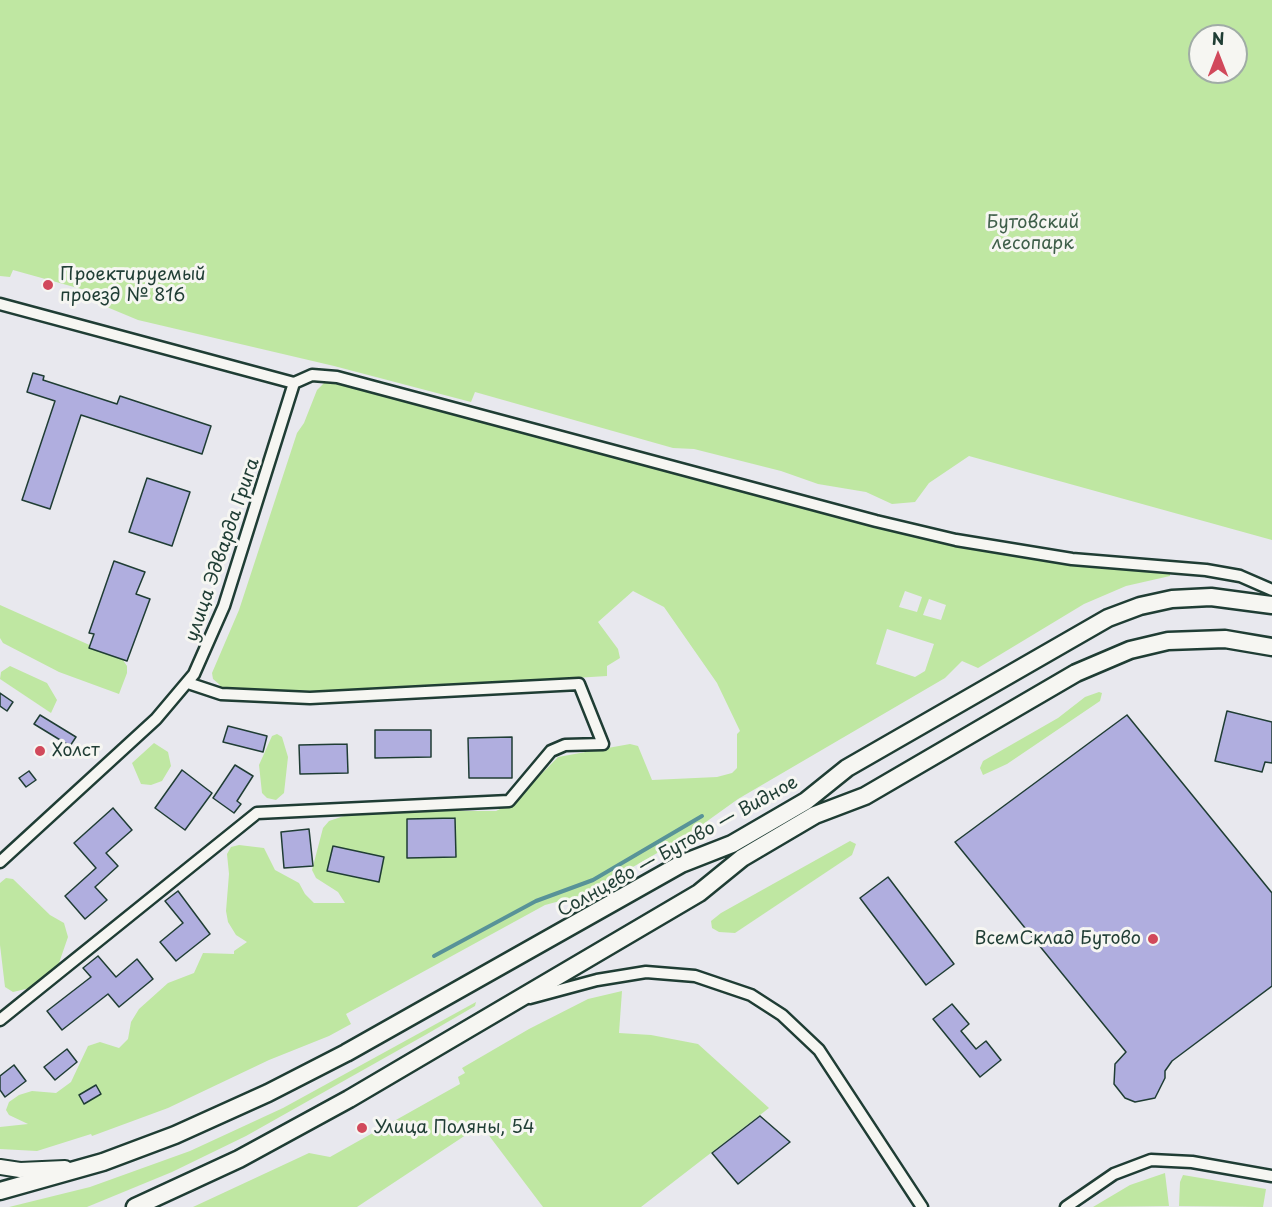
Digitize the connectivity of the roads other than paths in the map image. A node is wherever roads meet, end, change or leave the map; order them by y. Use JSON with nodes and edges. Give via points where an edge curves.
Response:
{"nodes":[{"id":1,"x":0,"y":304,"type":"edge"},
{"id":2,"x":294,"y":383,"type":"junction"},
{"id":3,"x":1272,"y":590,"type":"edge"},
{"id":4,"x":1272,"y":605,"type":"edge"},
{"id":5,"x":1272,"y":647,"type":"edge"},
{"id":6,"x":188,"y":683,"type":"junction"},
{"id":7,"x":0,"y":862,"type":"edge"},
{"id":8,"x":517,"y":1002,"type":"junction"},
{"id":9,"x":0,"y":1020,"type":"edge"},
{"id":10,"x":103,"y":1162,"type":"junction"},
{"id":11,"x":0,"y":1167,"type":"edge"},
{"id":12,"x":1272,"y":1176,"type":"edge"},
{"id":13,"x":0,"y":1191,"type":"edge"},
{"id":14,"x":135,"y":1207,"type":"edge"},
{"id":15,"x":922,"y":1207,"type":"edge"},
{"id":16,"x":1066,"y":1207,"type":"edge"}],
"edges":[{"from":1,"to":2,"type":"street"},
{"from":2,"to":3,"type":"street","via":[[312,375],[331,375],[956,540],[1072,559],[1215,571],[1255,581]]},
{"from":2,"to":6,"type":"street","name":"улица Эдварда Грига","via":[[221,614]]},
{"from":4,"to":10,"type":"main road","name":"Солнцево — Бутово — Видное","via":[[1228,598],[1172,599],[1140,606],[1092,626],[847,768],[806,801],[732,844],[681,864],[441,1001],[268,1093],[176,1135]]},
{"from":5,"to":8,"type":"main road","via":[[1225,639],[1168,641],[1130,650],[1092,666],[864,796],[815,815],[741,858],[699,894]]},
{"from":6,"to":7,"type":"street","name":"улица Эдварда Грига","via":[[156,719]]},
{"from":6,"to":9,"type":"street","via":[[221,694],[310,698],[579,684],[603,744],[565,745],[551,751],[509,801],[257,813]]},
{"from":8,"to":14,"type":"main road","via":[[286,1134]]},
{"from":8,"to":15,"type":"street","via":[[640,972],[695,976],[751,995],[782,1014],[819,1050]]},
{"from":10,"to":11,"type":"street","via":[[42,1170]]},
{"from":10,"to":13,"type":"main road","name":"Солнцево — Бутово — Видное"},
{"from":12,"to":16,"type":"street","via":[[1192,1162],[1151,1160],[1114,1174]]}]}
